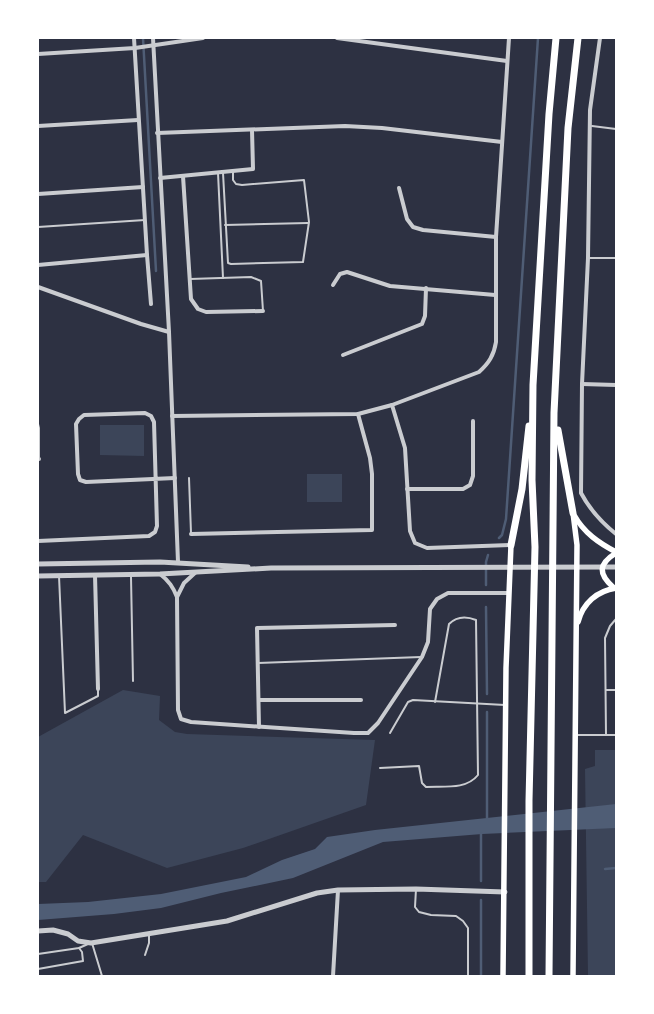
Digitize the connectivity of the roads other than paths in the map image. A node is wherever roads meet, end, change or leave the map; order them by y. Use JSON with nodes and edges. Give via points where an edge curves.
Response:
{"nodes":[{"id":1,"x":134,"y":38,"type":"edge"},
{"id":2,"x":153,"y":38,"type":"edge"},
{"id":3,"x":203,"y":38,"type":"edge"},
{"id":4,"x":340,"y":38,"type":"edge"},
{"id":5,"x":510,"y":38,"type":"edge"},
{"id":6,"x":556,"y":38,"type":"edge"},
{"id":7,"x":578,"y":38,"type":"edge"},
{"id":8,"x":600,"y":38,"type":"edge"},
{"id":9,"x":154,"y":45,"type":"junction"},
{"id":10,"x":135,"y":48,"type":"junction"},
{"id":11,"x":38,"y":54,"type":"edge"},
{"id":12,"x":507,"y":61,"type":"junction"},
{"id":13,"x":138,"y":120,"type":"junction"},
{"id":14,"x":38,"y":126,"type":"edge"},
{"id":15,"x":590,"y":126,"type":"junction"},
{"id":16,"x":616,"y":129,"type":"edge"},
{"id":17,"x":252,"y":130,"type":"junction"},
{"id":18,"x":157,"y":133,"type":"junction"},
{"id":19,"x":502,"y":142,"type":"junction"},
{"id":20,"x":233,"y":172,"type":"junction"},
{"id":21,"x":218,"y":173,"type":"junction"},
{"id":22,"x":223,"y":173,"type":"junction"},
{"id":23,"x":183,"y":176,"type":"junction"},
{"id":24,"x":160,"y":178,"type":"junction"},
{"id":25,"x":143,"y":187,"type":"junction"},
{"id":26,"x":399,"y":188,"type":"dead end"},
{"id":27,"x":38,"y":194,"type":"edge"},
{"id":28,"x":145,"y":220,"type":"junction"},
{"id":29,"x":309,"y":222,"type":"junction"},
{"id":30,"x":225,"y":225,"type":"junction"},
{"id":31,"x":38,"y":227,"type":"edge"},
{"id":32,"x":496,"y":237,"type":"junction"},
{"id":33,"x":147,"y":255,"type":"junction"},
{"id":34,"x":588,"y":258,"type":"junction"},
{"id":35,"x":616,"y":258,"type":"edge"},
{"id":36,"x":38,"y":265,"type":"edge"},
{"id":37,"x":223,"y":278,"type":"junction"},
{"id":38,"x":189,"y":279,"type":"junction"},
{"id":39,"x":333,"y":285,"type":"dead end"},
{"id":40,"x":38,"y":287,"type":"edge"},
{"id":41,"x":426,"y":288,"type":"junction"},
{"id":42,"x":495,"y":295,"type":"junction"},
{"id":43,"x":151,"y":304,"type":"dead end"},
{"id":44,"x":263,"y":312,"type":"joint"},
{"id":45,"x":169,"y":332,"type":"junction"},
{"id":46,"x":343,"y":355,"type":"dead end"},
{"id":47,"x":582,"y":384,"type":"junction"},
{"id":48,"x":616,"y":385,"type":"edge"},
{"id":49,"x":533,"y":386,"type":"junction"},
{"id":50,"x":392,"y":405,"type":"junction"},
{"id":51,"x":554,"y":413,"type":"junction"},
{"id":52,"x":358,"y":414,"type":"junction"},
{"id":53,"x":172,"y":416,"type":"junction"},
{"id":54,"x":473,"y":421,"type":"dead end"},
{"id":55,"x":38,"y":424,"type":"edge"},
{"id":56,"x":38,"y":459,"type":"edge"},
{"id":57,"x":175,"y":478,"type":"junction"},
{"id":58,"x":190,"y":478,"type":"dead end"},
{"id":59,"x":157,"y":480,"type":"junction"},
{"id":60,"x":407,"y":489,"type":"junction"},
{"id":61,"x":573,"y":513,"type":"junction"},
{"id":62,"x":191,"y":534,"type":"joint"},
{"id":63,"x":616,"y":534,"type":"edge"},
{"id":64,"x":38,"y":541,"type":"edge"},
{"id":65,"x":511,"y":545,"type":"junction"},
{"id":66,"x":616,"y":553,"type":"edge"},
{"id":67,"x":178,"y":562,"type":"junction"},
{"id":68,"x":38,"y":564,"type":"edge"},
{"id":69,"x":616,"y":567,"type":"edge"},
{"id":70,"x":271,"y":568,"type":"junction"},
{"id":71,"x":196,"y":572,"type":"junction"},
{"id":72,"x":131,"y":574,"type":"junction"},
{"id":73,"x":160,"y":574,"type":"junction"},
{"id":74,"x":95,"y":575,"type":"junction"},
{"id":75,"x":38,"y":576,"type":"edge"},
{"id":76,"x":59,"y":576,"type":"junction"},
{"id":77,"x":615,"y":588,"type":"edge"},
{"id":78,"x":509,"y":594,"type":"junction"},
{"id":79,"x":177,"y":598,"type":"junction"},
{"id":80,"x":616,"y":619,"type":"edge"},
{"id":81,"x":395,"y":625,"type":"dead end"},
{"id":82,"x":575,"y":633,"type":"junction"},
{"id":83,"x":422,"y":657,"type":"junction"},
{"id":84,"x":258,"y":663,"type":"junction"},
{"id":85,"x":133,"y":682,"type":"dead end"},
{"id":86,"x":98,"y":689,"type":"joint"},
{"id":87,"x":606,"y":690,"type":"junction"},
{"id":88,"x":616,"y":690,"type":"edge"},
{"id":89,"x":259,"y":700,"type":"junction"},
{"id":90,"x":361,"y":700,"type":"dead end"},
{"id":91,"x":434,"y":702,"type":"junction"},
{"id":92,"x":477,"y":704,"type":"junction"},
{"id":93,"x":506,"y":705,"type":"junction"},
{"id":94,"x":259,"y":727,"type":"junction"},
{"id":95,"x":390,"y":732,"type":"dead end"},
{"id":96,"x":575,"y":735,"type":"junction"},
{"id":97,"x":606,"y":735,"type":"junction"},
{"id":98,"x":616,"y":735,"type":"edge"},
{"id":99,"x":380,"y":768,"type":"dead end"},
{"id":100,"x":416,"y":889,"type":"junction"},
{"id":101,"x":338,"y":890,"type":"junction"},
{"id":102,"x":505,"y":892,"type":"junction"},
{"id":103,"x":38,"y":931,"type":"edge"},
{"id":104,"x":149,"y":933,"type":"junction"},
{"id":105,"x":92,"y":942,"type":"junction"},
{"id":106,"x":79,"y":948,"type":"junction"},
{"id":107,"x":38,"y":954,"type":"edge"},
{"id":108,"x":145,"y":955,"type":"dead end"},
{"id":109,"x":38,"y":970,"type":"edge"},
{"id":110,"x":102,"y":976,"type":"edge"},
{"id":111,"x":333,"y":976,"type":"edge"},
{"id":112,"x":468,"y":976,"type":"edge"},
{"id":113,"x":503,"y":976,"type":"edge"},
{"id":114,"x":529,"y":976,"type":"edge"},
{"id":115,"x":549,"y":976,"type":"edge"},
{"id":116,"x":573,"y":976,"type":"edge"}],
"edges":[{"from":1,"to":10,"type":"street"},
{"from":2,"to":9,"type":"street"},
{"from":3,"to":9,"type":"street"},
{"from":4,"to":12,"type":"street"},
{"from":5,"to":12,"type":"street"},
{"from":6,"to":49,"type":"highway"},
{"from":7,"to":51,"type":"highway","via":[[568,128]]},
{"from":8,"to":15,"type":"street"},
{"from":9,"to":10,"type":"street"},
{"from":9,"to":18,"type":"street"},
{"from":10,"to":11,"type":"street"},
{"from":10,"to":13,"type":"street"},
{"from":12,"to":19,"type":"street"},
{"from":13,"to":14,"type":"street"},
{"from":13,"to":25,"type":"street"},
{"from":15,"to":16,"type":"lane"},
{"from":15,"to":34,"type":"street"},
{"from":17,"to":18,"type":"street"},
{"from":17,"to":19,"type":"street","via":[[345,126]]},
{"from":17,"to":20,"type":"street","via":[[253,170]]},
{"from":18,"to":24,"type":"street"},
{"from":19,"to":32,"type":"street"},
{"from":20,"to":22,"type":"street"},
{"from":20,"to":29,"type":"lane","via":[[233,180],[242,185],[304,180]]},
{"from":21,"to":22,"type":"street"},
{"from":21,"to":23,"type":"street"},
{"from":21,"to":37,"type":"lane"},
{"from":22,"to":30,"type":"lane"},
{"from":23,"to":24,"type":"street"},
{"from":23,"to":38,"type":"street"},
{"from":24,"to":45,"type":"street"},
{"from":25,"to":27,"type":"street"},
{"from":25,"to":28,"type":"street"},
{"from":26,"to":32,"type":"street","via":[[413,227]]},
{"from":28,"to":31,"type":"lane"},
{"from":28,"to":33,"type":"street"},
{"from":29,"to":30,"type":"lane"},
{"from":29,"to":30,"type":"lane","via":[[303,262],[258,264],[228,263]]},
{"from":32,"to":42,"type":"street"},
{"from":33,"to":36,"type":"street"},
{"from":33,"to":43,"type":"street"},
{"from":34,"to":35,"type":"lane"},
{"from":34,"to":47,"type":"street"},
{"from":37,"to":38,"type":"lane"},
{"from":37,"to":44,"type":"lane","via":[[251,277],[261,281]]},
{"from":38,"to":44,"type":"street","via":[[191,299],[198,310]]},
{"from":39,"to":41,"type":"street","via":[[340,274],[347,272],[390,286]]},
{"from":40,"to":45,"type":"street"},
{"from":41,"to":42,"type":"street"},
{"from":41,"to":46,"type":"street","via":[[422,324]]},
{"from":42,"to":50,"type":"street","via":[[496,342],[488,363],[478,372]]},
{"from":45,"to":53,"type":"street"},
{"from":47,"to":48,"type":"street"},
{"from":47,"to":63,"type":"street","via":[[581,493],[598,519]]},
{"from":49,"to":65,"type":"highway","via":[[522,489]]},
{"from":49,"to":114,"type":"highway","via":[[532,480],[536,547],[529,801]]},
{"from":50,"to":52,"type":"street"},
{"from":50,"to":60,"type":"street","via":[[405,448]]},
{"from":51,"to":61,"type":"highway"},
{"from":51,"to":115,"type":"highway"},
{"from":52,"to":53,"type":"street"},
{"from":52,"to":62,"type":"street","via":[[372,474],[372,530]]},
{"from":53,"to":57,"type":"street"},
{"from":54,"to":60,"type":"street","via":[[473,476],[470,485],[463,488]]},
{"from":55,"to":56,"type":"lane"},
{"from":57,"to":59,"type":"street"},
{"from":57,"to":67,"type":"street"},
{"from":58,"to":62,"type":"lane"},
{"from":59,"to":59,"type":"street","via":[[80,480],[78,419],[84,415],[151,416]]},
{"from":59,"to":64,"type":"street","via":[[157,526],[149,536]]},
{"from":60,"to":65,"type":"street","via":[[410,531],[415,542],[427,548]]},
{"from":61,"to":66,"type":"main road","via":[[597,542]]},
{"from":61,"to":82,"type":"main road","via":[[577,545]]},
{"from":65,"to":78,"type":"main road"},
{"from":66,"to":77,"type":"main road","via":[[603,564],[606,581]]},
{"from":67,"to":68,"type":"street"},
{"from":67,"to":70,"type":"street"},
{"from":69,"to":70,"type":"street"},
{"from":70,"to":71,"type":"street"},
{"from":71,"to":73,"type":"street"},
{"from":71,"to":79,"type":"street","via":[[184,583]]},
{"from":72,"to":73,"type":"street"},
{"from":72,"to":74,"type":"street"},
{"from":72,"to":85,"type":"lane"},
{"from":73,"to":79,"type":"street","via":[[174,588]]},
{"from":74,"to":76,"type":"street"},
{"from":74,"to":86,"type":"street"},
{"from":75,"to":76,"type":"street"},
{"from":76,"to":86,"type":"lane","via":[[65,713],[98,696]]},
{"from":77,"to":82,"type":"main road","via":[[588,602],[581,612]]},
{"from":78,"to":83,"type":"street","via":[[448,593],[437,599],[430,609],[428,642]]},
{"from":78,"to":93,"type":"main road"},
{"from":79,"to":94,"type":"street","via":[[178,710],[181,719]]},
{"from":80,"to":87,"type":"lane","via":[[606,638]]},
{"from":81,"to":84,"type":"street","via":[[257,628]]},
{"from":82,"to":96,"type":"main road"},
{"from":83,"to":84,"type":"lane"},
{"from":83,"to":94,"type":"street","via":[[368,733]]},
{"from":84,"to":89,"type":"street"},
{"from":87,"to":88,"type":"lane"},
{"from":87,"to":97,"type":"lane"},
{"from":89,"to":90,"type":"street"},
{"from":89,"to":94,"type":"street"},
{"from":91,"to":92,"type":"lane"},
{"from":91,"to":92,"type":"lane","via":[[449,624],[468,617],[476,620],[477,624]]},
{"from":91,"to":95,"type":"lane","via":[[408,702]]},
{"from":92,"to":93,"type":"lane"},
{"from":92,"to":99,"type":"lane","via":[[478,775],[473,781],[465,786],[426,787],[422,783],[419,766]]},
{"from":93,"to":102,"type":"main road"},
{"from":96,"to":97,"type":"lane"},
{"from":96,"to":116,"type":"main road"},
{"from":97,"to":98,"type":"lane"},
{"from":100,"to":101,"type":"street"},
{"from":100,"to":102,"type":"street"},
{"from":100,"to":112,"type":"lane","via":[[415,907],[418,912],[456,916],[468,928]]},
{"from":101,"to":104,"type":"street","via":[[317,893],[227,921]]},
{"from":101,"to":111,"type":"street"},
{"from":102,"to":113,"type":"main road"},
{"from":103,"to":105,"type":"street","via":[[53,930],[78,941]]},
{"from":104,"to":105,"type":"street"},
{"from":104,"to":108,"type":"lane"},
{"from":105,"to":106,"type":"lane"},
{"from":105,"to":110,"type":"lane"},
{"from":106,"to":107,"type":"lane"},
{"from":106,"to":109,"type":"lane","via":[[83,961]]}]}
